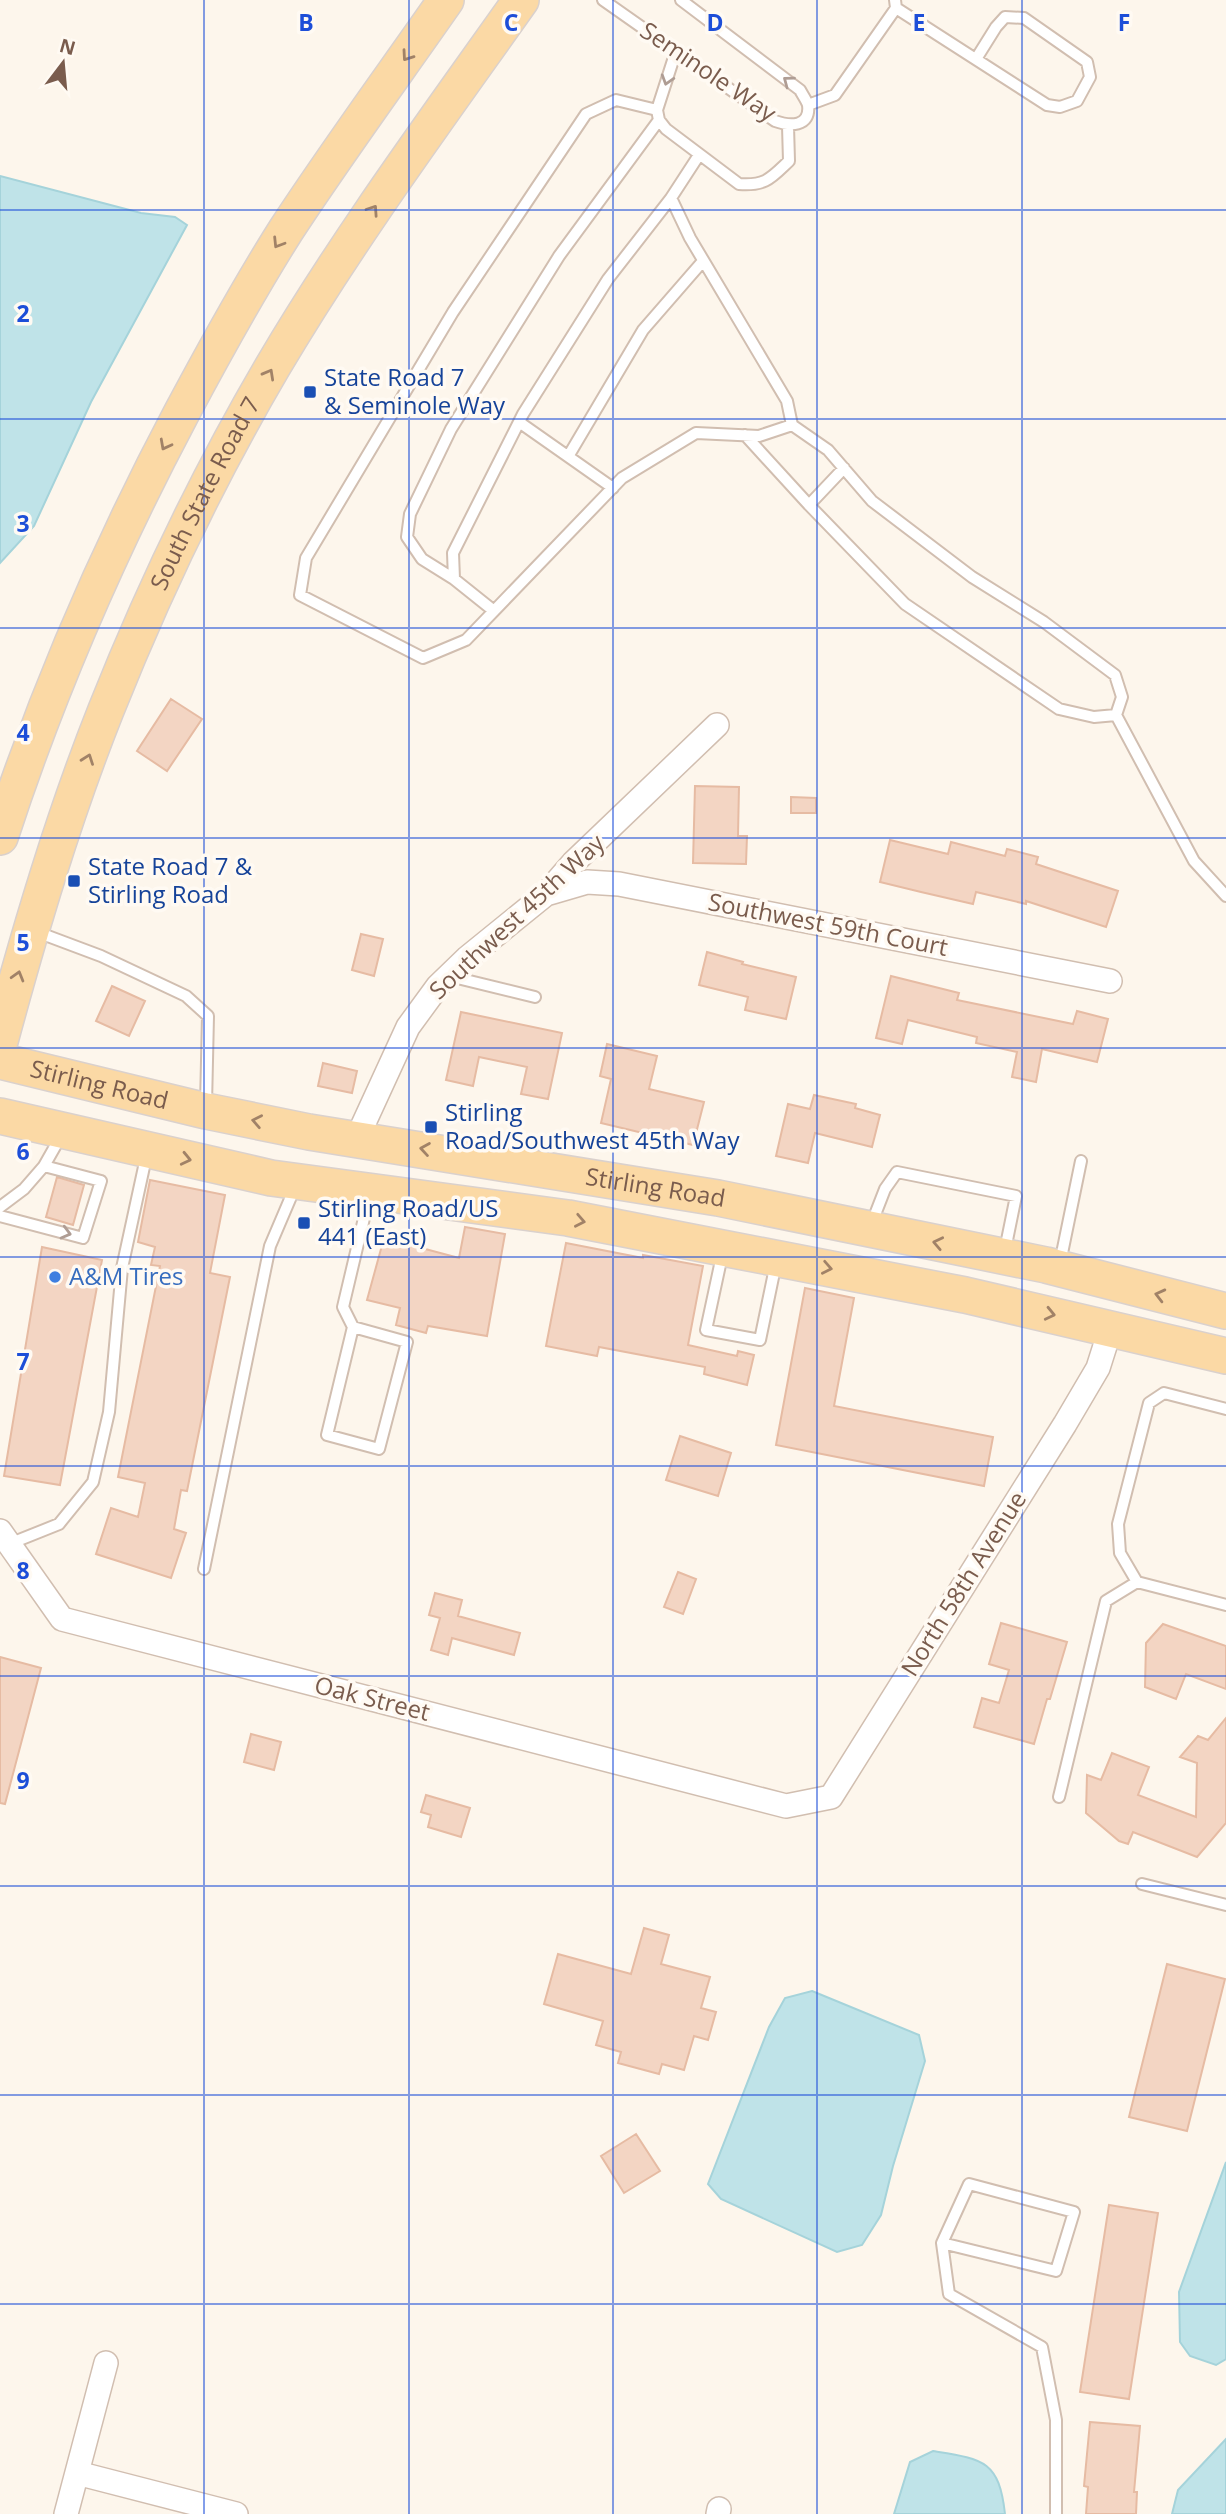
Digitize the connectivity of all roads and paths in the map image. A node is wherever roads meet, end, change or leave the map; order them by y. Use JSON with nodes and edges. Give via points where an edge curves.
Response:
{"nodes":[{"id":1,"x":446,"y":0,"type":"edge"},
{"id":2,"x":521,"y":0,"type":"edge"},
{"id":3,"x":603,"y":0,"type":"edge"},
{"id":4,"x":688,"y":1,"type":"edge"},
{"id":5,"x":895,"y":4,"type":"edge"},
{"id":6,"x":676,"y":51,"type":"junction"},
{"id":7,"x":976,"y":60,"type":"junction"},
{"id":8,"x":808,"y":106,"type":"junction"},
{"id":9,"x":658,"y":115,"type":"junction"},
{"id":10,"x":788,"y":126,"type":"junction"},
{"id":11,"x":699,"y":155,"type":"junction"},
{"id":12,"x":671,"y":198,"type":"junction"},
{"id":13,"x":703,"y":261,"type":"junction"},
{"id":14,"x":519,"y":422,"type":"junction"},
{"id":15,"x":792,"y":425,"type":"junction"},
{"id":16,"x":745,"y":435,"type":"junction"},
{"id":17,"x":569,"y":455,"type":"junction"},
{"id":18,"x":844,"y":468,"type":"junction"},
{"id":19,"x":613,"y":488,"type":"junction"},
{"id":20,"x":809,"y":505,"type":"junction"},
{"id":21,"x":454,"y":579,"type":"junction"},
{"id":22,"x":494,"y":611,"type":"junction"},
{"id":23,"x":1116,"y":715,"type":"junction"},
{"id":24,"x":718,"y":725,"type":"dead end"},
{"id":25,"x":0,"y":836,"type":"edge"},
{"id":26,"x":546,"y":894,"type":"junction"},
{"id":27,"x":1226,"y":896,"type":"edge"},
{"id":28,"x":32,"y":930,"type":"junction"},
{"id":29,"x":449,"y":975,"type":"junction"},
{"id":30,"x":1110,"y":981,"type":"dead end"},
{"id":31,"x":534,"y":997,"type":"dead end"},
{"id":32,"x":0,"y":1041,"type":"edge"},
{"id":33,"x":0,"y":1061,"type":"edge"},
{"id":34,"x":206,"y":1111,"type":"junction"},
{"id":35,"x":0,"y":1116,"type":"edge"},
{"id":36,"x":64,"y":1131,"type":"junction"},
{"id":37,"x":357,"y":1138,"type":"junction"},
{"id":38,"x":147,"y":1150,"type":"junction"},
{"id":39,"x":1081,"y":1161,"type":"dead end"},
{"id":40,"x":44,"y":1166,"type":"junction"},
{"id":41,"x":604,"y":1178,"type":"junction"},
{"id":42,"x":297,"y":1181,"type":"junction"},
{"id":43,"x":371,"y":1191,"type":"junction"},
{"id":44,"x":0,"y":1207,"type":"edge"},
{"id":45,"x":537,"y":1214,"type":"junction"},
{"id":46,"x":0,"y":1216,"type":"edge"},
{"id":47,"x":869,"y":1229,"type":"junction"},
{"id":48,"x":723,"y":1248,"type":"junction"},
{"id":49,"x":1004,"y":1257,"type":"junction"},
{"id":50,"x":777,"y":1259,"type":"junction"},
{"id":51,"x":1059,"y":1269,"type":"junction"},
{"id":52,"x":1226,"y":1311,"type":"edge"},
{"id":53,"x":353,"y":1326,"type":"junction"},
{"id":54,"x":1111,"y":1327,"type":"junction"},
{"id":55,"x":1226,"y":1356,"type":"edge"},
{"id":56,"x":1226,"y":1409,"type":"edge"},
{"id":57,"x":3,"y":1542,"type":"edge"},
{"id":58,"x":204,"y":1569,"type":"dead end"},
{"id":59,"x":1137,"y":1582,"type":"junction"},
{"id":60,"x":1226,"y":1605,"type":"edge"},
{"id":61,"x":1059,"y":1797,"type":"dead end"},
{"id":62,"x":786,"y":1806,"type":"joint"},
{"id":63,"x":1142,"y":1884,"type":"dead end"},
{"id":64,"x":1226,"y":1905,"type":"edge"},
{"id":65,"x":942,"y":2243,"type":"junction"},
{"id":66,"x":106,"y":2363,"type":"dead end"},
{"id":67,"x":77,"y":2473,"type":"junction"},
{"id":68,"x":66,"y":2514,"type":"edge"},
{"id":69,"x":236,"y":2514,"type":"edge"},
{"id":70,"x":1056,"y":2514,"type":"edge"}],
"edges":[{"from":1,"to":25,"type":"main road","one_way":true,"via":[[286,230],[203,372],[85,611]]},
{"from":28,"to":2,"type":"main road","name":"South State Road 7","one_way":true,"via":[[106,711],[223,455],[322,287]]},
{"from":3,"to":6,"type":"lane","name":"Seminole Way"},
{"from":8,"to":4,"type":"lane","name":"Seminole Way","one_way":true,"via":[[800,90]]},
{"from":5,"to":7,"type":"lane"},
{"from":5,"to":8,"type":"lane","via":[[835,95]]},
{"from":6,"to":9,"type":"lane","one_way":true},
{"from":6,"to":10,"type":"lane","name":"Seminole Way"},
{"from":7,"to":7,"type":"lane","via":[[1047,105],[1060,107],[1077,101],[1090,77],[1087,62],[1024,18],[1005,17]]},
{"from":8,"to":10,"type":"lane","name":"Seminole Way","via":[[799,124]]},
{"from":9,"to":11,"type":"lane","via":[[666,129]]},
{"from":9,"to":21,"type":"lane","via":[[559,256],[451,429],[410,514],[407,537],[422,559]]},
{"from":9,"to":22,"type":"lane","via":[[616,100],[586,114],[453,312],[306,558],[300,594],[423,658],[466,640]]},
{"from":10,"to":11,"type":"lane","via":[[789,160],[767,182],[739,184]]},
{"from":11,"to":12,"type":"lane"},
{"from":12,"to":13,"type":"lane"},
{"from":12,"to":14,"type":"lane","via":[[608,279]]},
{"from":13,"to":15,"type":"lane","via":[[788,401]]},
{"from":13,"to":17,"type":"lane","via":[[643,330]]},
{"from":14,"to":17,"type":"lane"},
{"from":14,"to":21,"type":"lane","via":[[453,554]]},
{"from":15,"to":16,"type":"lane","via":[[759,436]]},
{"from":15,"to":18,"type":"lane","via":[[828,450]]},
{"from":16,"to":19,"type":"lane","via":[[696,433]]},
{"from":16,"to":20,"type":"lane"},
{"from":17,"to":19,"type":"lane"},
{"from":18,"to":20,"type":"lane"},
{"from":18,"to":23,"type":"lane","via":[[873,501],[917,535],[1115,675],[1122,697]]},
{"from":19,"to":22,"type":"lane"},
{"from":20,"to":23,"type":"lane","via":[[905,604],[1059,709],[1094,717]]},
{"from":21,"to":22,"type":"lane"},
{"from":23,"to":27,"type":"lane","via":[[1194,861]]},
{"from":24,"to":26,"type":"street","name":"Southwest 45th Way"},
{"from":26,"to":29,"type":"street","name":"Southwest 45th Way"},
{"from":26,"to":30,"type":"street","name":"Southwest 59th Court","via":[[587,882],[619,884]]},
{"from":32,"to":28,"type":"main road","name":"South State Road 7","one_way":true},
{"from":28,"to":34,"type":"lane","via":[[186,996],[208,1016]]},
{"from":29,"to":31,"type":"lane"},
{"from":29,"to":37,"type":"street","name":"Southwest 45th Way","via":[[408,1027]]},
{"from":33,"to":34,"type":"main road","name":"Stirling Road"},
{"from":37,"to":34,"type":"main road","name":"Stirling Road","one_way":true},
{"from":35,"to":36,"type":"main road","name":"Stirling Road"},
{"from":36,"to":38,"type":"main road","name":"Stirling Road"},
{"from":36,"to":40,"type":"lane"},
{"from":41,"to":37,"type":"main road","name":"Stirling Road","one_way":true},
{"from":38,"to":42,"type":"main road","name":"Stirling Road","one_way":true},
{"from":38,"to":57,"type":"lane","via":[[122,1268],[109,1412],[93,1482],[59,1524]]},
{"from":39,"to":51,"type":"lane"},
{"from":40,"to":44,"type":"lane"},
{"from":46,"to":40,"type":"lane","one_way":true,"via":[[83,1238],[101,1181]]},
{"from":41,"to":45,"type":"main road","via":[[553,1191]]},
{"from":41,"to":47,"type":"main road","name":"Stirling Road"},
{"from":42,"to":43,"type":"main road","name":"Stirling Road"},
{"from":42,"to":58,"type":"lane","via":[[271,1246]]},
{"from":43,"to":45,"type":"main road","name":"Stirling Road"},
{"from":43,"to":53,"type":"lane","via":[[343,1307]]},
{"from":45,"to":48,"type":"main road","name":"Stirling Road","one_way":true},
{"from":49,"to":47,"type":"main road","name":"Stirling Road","one_way":true},
{"from":47,"to":49,"type":"lane","via":[[897,1171],[1016,1196]]},
{"from":48,"to":50,"type":"main road","name":"Stirling Road"},
{"from":48,"to":50,"type":"lane","via":[[706,1331],[760,1340]]},
{"from":49,"to":51,"type":"main road","name":"Stirling Road"},
{"from":50,"to":54,"type":"main road","name":"Stirling Road","one_way":true},
{"from":52,"to":51,"type":"main road","name":"Stirling Road","one_way":true},
{"from":53,"to":53,"type":"lane","via":[[327,1435],[379,1449],[407,1342]]},
{"from":54,"to":55,"type":"main road","name":"Stirling Road"},
{"from":54,"to":62,"type":"street","name":"North 58th Avenue","via":[[1098,1367],[1070,1415],[831,1797]]},
{"from":56,"to":59,"type":"lane","via":[[1164,1393],[1149,1403],[1118,1524],[1120,1553]]},
{"from":57,"to":62,"type":"street","name":"Oak Street","via":[[62,1619]]},
{"from":59,"to":60,"type":"lane"},
{"from":59,"to":61,"type":"lane","via":[[1106,1601]]},
{"from":63,"to":64,"type":"lane"},
{"from":65,"to":65,"type":"lane","via":[[968,2184],[1074,2212],[1056,2271]]},
{"from":65,"to":70,"type":"lane","via":[[949,2294],[1042,2347],[1056,2420]]},
{"from":66,"to":67,"type":"street"},
{"from":67,"to":68,"type":"street"},
{"from":67,"to":69,"type":"street"}]}
